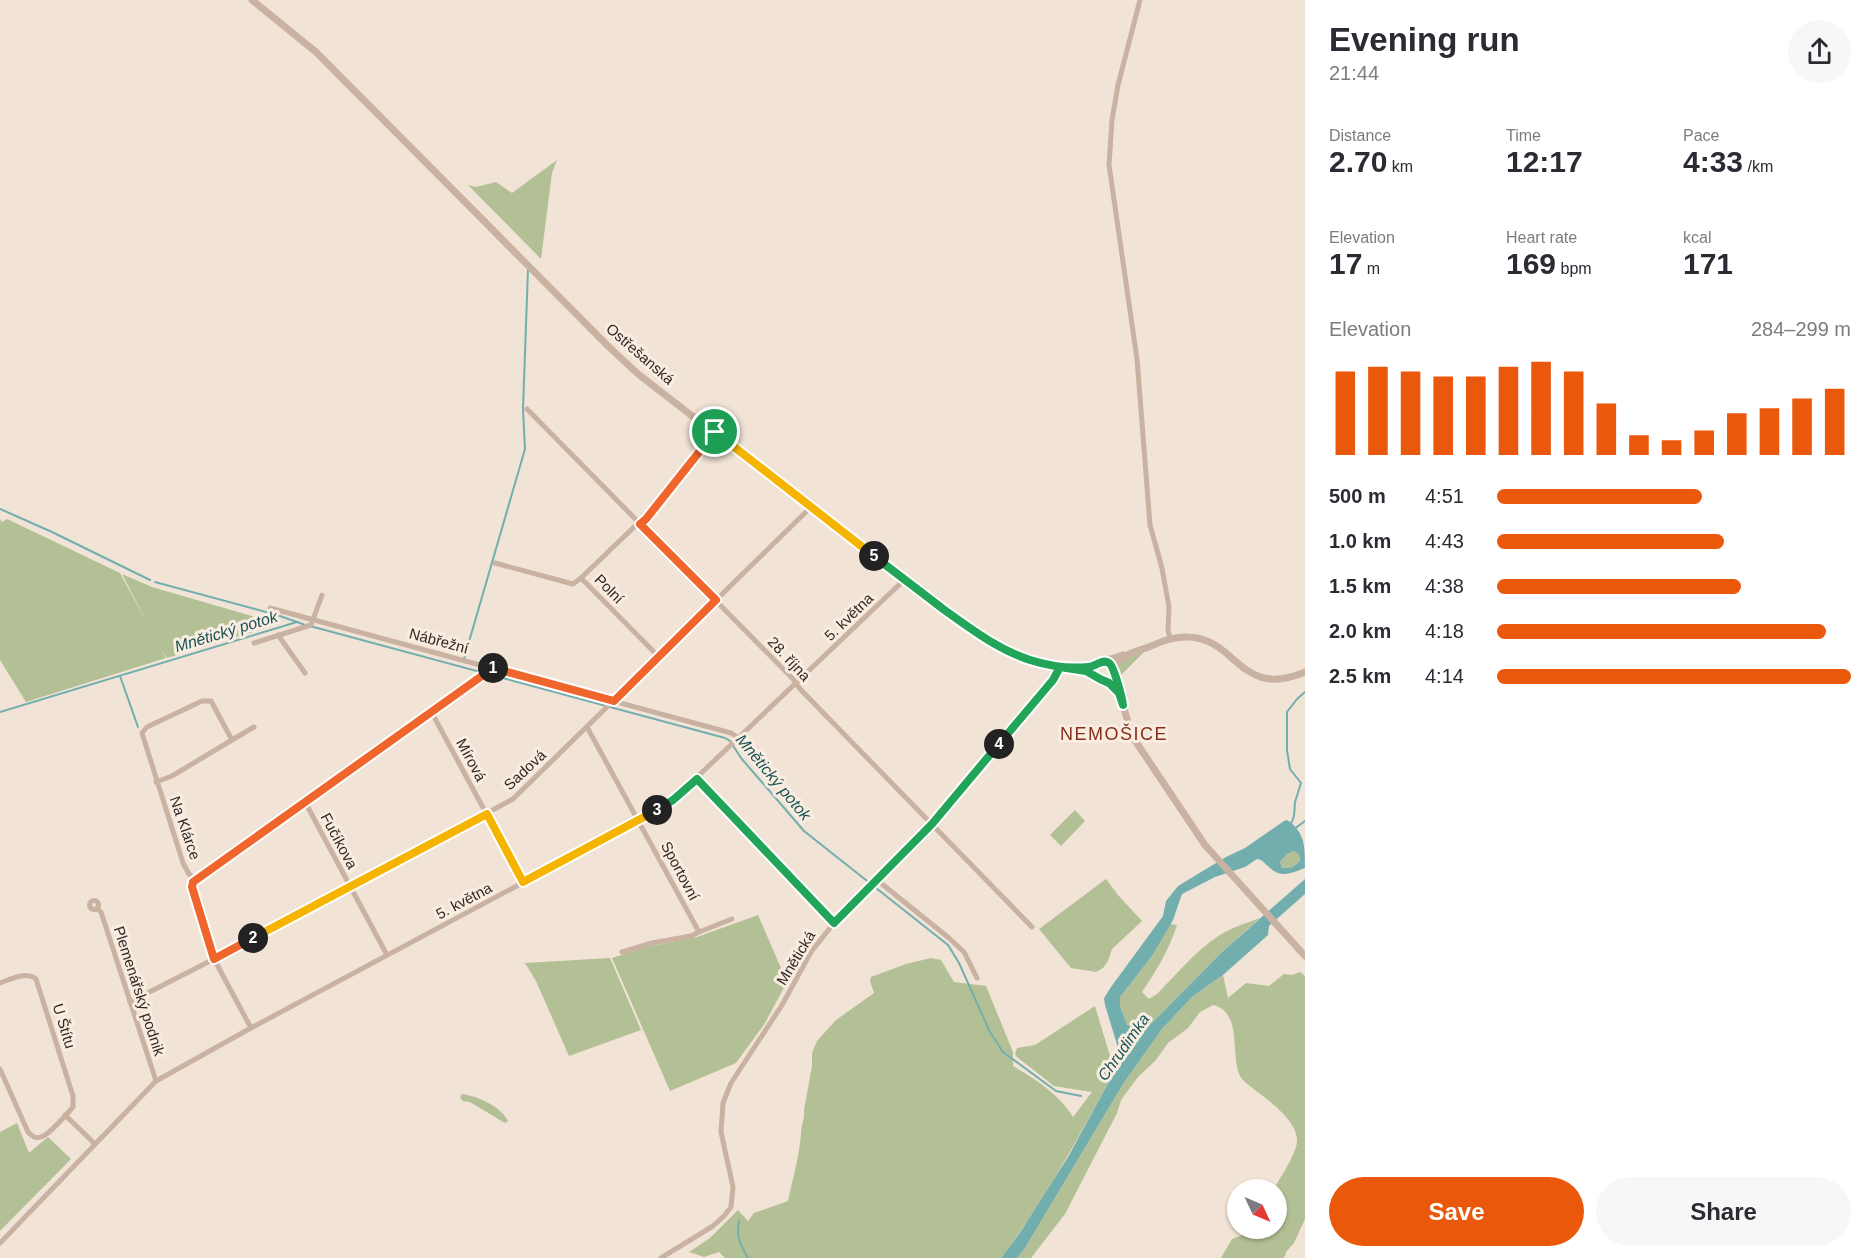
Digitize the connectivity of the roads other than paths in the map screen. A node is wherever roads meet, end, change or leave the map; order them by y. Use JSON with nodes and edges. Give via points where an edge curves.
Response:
{"nodes":[{"id":1,"x":252,"y":0,"type":"edge"},
{"id":2,"x":1140,"y":0,"type":"edge"},
{"id":3,"x":527,"y":409,"type":"dead end"},
{"id":4,"x":715,"y":432,"type":"junction"},
{"id":5,"x":812,"y":507,"type":"junction"},
{"id":6,"x":640,"y":524,"type":"junction"},
{"id":7,"x":495,"y":563,"type":"dead end"},
{"id":8,"x":581,"y":578,"type":"junction"},
{"id":9,"x":904,"y":580,"type":"junction"},
{"id":10,"x":322,"y":595,"type":"dead end"},
{"id":11,"x":716,"y":600,"type":"junction"},
{"id":12,"x":270,"y":608,"type":"dead end"},
{"id":13,"x":314,"y":621,"type":"junction"},
{"id":14,"x":278,"y":635,"type":"junction"},
{"id":15,"x":1170,"y":639,"type":"junction"},
{"id":16,"x":254,"y":643,"type":"dead end"},
{"id":17,"x":1134,"y":652,"type":"junction"},
{"id":18,"x":659,"y":657,"type":"junction"},
{"id":19,"x":1101,"y":662,"type":"junction"},
{"id":20,"x":1064,"y":667,"type":"junction"},
{"id":21,"x":1114,"y":670,"type":"junction"},
{"id":22,"x":489,"y":671,"type":"junction"},
{"id":23,"x":1305,"y":672,"type":"edge"},
{"id":24,"x":305,"y":673,"type":"dead end"},
{"id":25,"x":1100,"y":679,"type":"junction"},
{"id":26,"x":796,"y":684,"type":"junction"},
{"id":27,"x":612,"y":702,"type":"junction"},
{"id":28,"x":1123,"y":705,"type":"junction"},
{"id":29,"x":432,"y":713,"type":"junction"},
{"id":30,"x":254,"y":727,"type":"dead end"},
{"id":31,"x":587,"y":727,"type":"junction"},
{"id":32,"x":738,"y":739,"type":"junction"},
{"id":33,"x":232,"y":740,"type":"junction"},
{"id":34,"x":697,"y":779,"type":"junction"},
{"id":35,"x":156,"y":782,"type":"junction"},
{"id":36,"x":305,"y":802,"type":"junction"},
{"id":37,"x":487,"y":814,"type":"junction"},
{"id":38,"x":639,"y":820,"type":"junction"},
{"id":39,"x":932,"y":824,"type":"junction"},
{"id":40,"x":196,"y":879,"type":"junction"},
{"id":41,"x":877,"y":880,"type":"junction"},
{"id":42,"x":523,"y":882,"type":"junction"},
{"id":43,"x":350,"y":886,"type":"junction"},
{"id":44,"x":96,"y":898,"type":"dead end"},
{"id":45,"x":732,"y":919,"type":"dead end"},
{"id":46,"x":834,"y":923,"type":"junction"},
{"id":47,"x":1032,"y":927,"type":"dead end"},
{"id":48,"x":699,"y":932,"type":"junction"},
{"id":49,"x":622,"y":952,"type":"dead end"},
{"id":50,"x":387,"y":956,"type":"junction"},
{"id":51,"x":1305,"y":956,"type":"edge"},
{"id":52,"x":214,"y":959,"type":"junction"},
{"id":53,"x":977,"y":978,"type":"dead end"},
{"id":54,"x":0,"y":982,"type":"edge"},
{"id":55,"x":130,"y":1002,"type":"junction"},
{"id":56,"x":251,"y":1028,"type":"junction"},
{"id":57,"x":0,"y":1069,"type":"edge"},
{"id":58,"x":156,"y":1081,"type":"junction"},
{"id":59,"x":65,"y":1115,"type":"junction"},
{"id":60,"x":94,"y":1143,"type":"junction"},
{"id":61,"x":0,"y":1243,"type":"edge"},
{"id":62,"x":661,"y":1258,"type":"edge"}],
"edges":[{"from":1,"to":4,"type":"street","name":"Ostřešanská","via":[[316,52],[629,366]]},
{"from":2,"to":15,"type":"street","via":[[1118,85],[1109,165],[1137,359],[1150,525],[1162,567]]},
{"from":3,"to":6,"type":"street","name":"28. října"},
{"from":4,"to":5,"type":"street","name":"Ostřešanská"},
{"from":4,"to":6,"type":"street"},
{"from":5,"to":9,"type":"street","name":"Ostřešanská"},
{"from":5,"to":11,"type":"street","name":"Sadová"},
{"from":6,"to":8,"type":"street"},
{"from":6,"to":11,"type":"street","name":"28. října"},
{"from":7,"to":8,"type":"street","name":"Polní","via":[[573,584]]},
{"from":8,"to":18,"type":"street","name":"Polní"},
{"from":9,"to":20,"type":"street","name":"Ostřešanská","via":[[998,647],[1030,660]]},
{"from":9,"to":26,"type":"street","name":"5. května"},
{"from":10,"to":13,"type":"street"},
{"from":11,"to":18,"type":"street","name":"Sadová"},
{"from":11,"to":26,"type":"street","name":"28. října"},
{"from":12,"to":13,"type":"street","name":"Nábřežní"},
{"from":13,"to":14,"type":"street"},
{"from":13,"to":22,"type":"street","name":"Nábřežní","via":[[464,660]]},
{"from":14,"to":16,"type":"street"},
{"from":14,"to":24,"type":"street"},
{"from":15,"to":17,"type":"street"},
{"from":15,"to":23,"type":"street","via":[[1189,636],[1205,641],[1263,678],[1284,679]]},
{"from":17,"to":19,"type":"street"},
{"from":17,"to":21,"type":"street","via":[[1119,660]]},
{"from":18,"to":27,"type":"street","name":"Sadová"},
{"from":19,"to":20,"type":"street","via":[[1090,667]]},
{"from":19,"to":21,"type":"street","via":[[1110,663]]},
{"from":19,"to":25,"type":"street","via":[[1094,670]]},
{"from":20,"to":25,"type":"street","name":"Ostřešanská","via":[[1086,671]]},
{"from":20,"to":39,"type":"street","name":"Mnětická"},
{"from":21,"to":25,"type":"street","via":[[1111,677]]},
{"from":21,"to":28,"type":"street"},
{"from":22,"to":27,"type":"street","name":"Nábřežní"},
{"from":22,"to":29,"type":"street"},
{"from":25,"to":28,"type":"street","via":[[1112,685]]},
{"from":26,"to":32,"type":"street","name":"5. května"},
{"from":26,"to":39,"type":"street","name":"28. října"},
{"from":27,"to":31,"type":"street","name":"Sadová"},
{"from":27,"to":32,"type":"street","name":"Nábřežní","via":[[731,733]]},
{"from":28,"to":51,"type":"street","via":[[1132,736],[1212,853]]},
{"from":29,"to":36,"type":"street"},
{"from":29,"to":37,"type":"street","name":"Mírová"},
{"from":30,"to":33,"type":"street","name":"Na Klárce"},
{"from":31,"to":37,"type":"street","name":"Sadová","via":[[513,799]]},
{"from":31,"to":38,"type":"street","name":"Sportovní"},
{"from":32,"to":34,"type":"street","name":"5. května"},
{"from":33,"to":35,"type":"street","name":"Na Klárce"},
{"from":33,"to":35,"type":"street","name":"Na Klárce","via":[[214,705],[207,700],[147,727],[142,736]]},
{"from":34,"to":38,"type":"street","name":"5. května"},
{"from":34,"to":46,"type":"street"},
{"from":35,"to":40,"type":"street","name":"Na Klárce","via":[[183,863]]},
{"from":36,"to":40,"type":"street"},
{"from":36,"to":43,"type":"street","name":"Fučíkova"},
{"from":37,"to":42,"type":"street","name":"Mírová"},
{"from":37,"to":43,"type":"street","name":"Sadová"},
{"from":38,"to":42,"type":"street","name":"5. května"},
{"from":38,"to":48,"type":"street","name":"Sportovní"},
{"from":39,"to":41,"type":"street","name":"Mnětická"},
{"from":39,"to":47,"type":"street","name":"28. října"},
{"from":40,"to":52,"type":"street","via":[[192,887]]},
{"from":41,"to":46,"type":"street","name":"Mnětická"},
{"from":41,"to":53,"type":"street","via":[[964,952]]},
{"from":42,"to":50,"type":"street","name":"5. května"},
{"from":43,"to":50,"type":"street","name":"Fučíkova"},
{"from":43,"to":52,"type":"street","name":"Sadová"},
{"from":44,"to":55,"type":"street","name":"Plemenářský podnik","via":[[90,907],[101,912]]},
{"from":45,"to":48,"type":"street"},
{"from":46,"to":62,"type":"street","name":"Mnětická","via":[[811,952],[726,1091],[720,1122],[733,1187],[730,1207],[713,1226]]},
{"from":48,"to":49,"type":"street"},
{"from":50,"to":56,"type":"street","name":"5. května"},
{"from":52,"to":55,"type":"street","name":"Sadová"},
{"from":52,"to":56,"type":"street"},
{"from":54,"to":59,"type":"street","name":"U Štítu","via":[[26,975],[36,979],[73,1096],[73,1107]]},
{"from":55,"to":58,"type":"street","name":"Plemenářský podnik"},
{"from":56,"to":58,"type":"street","name":"5. května"},
{"from":57,"to":59,"type":"street","via":[[33,1137],[45,1135]]},
{"from":58,"to":60,"type":"street","name":"5. května"},
{"from":59,"to":60,"type":"street"},
{"from":60,"to":61,"type":"street","name":"5. května"}]}
